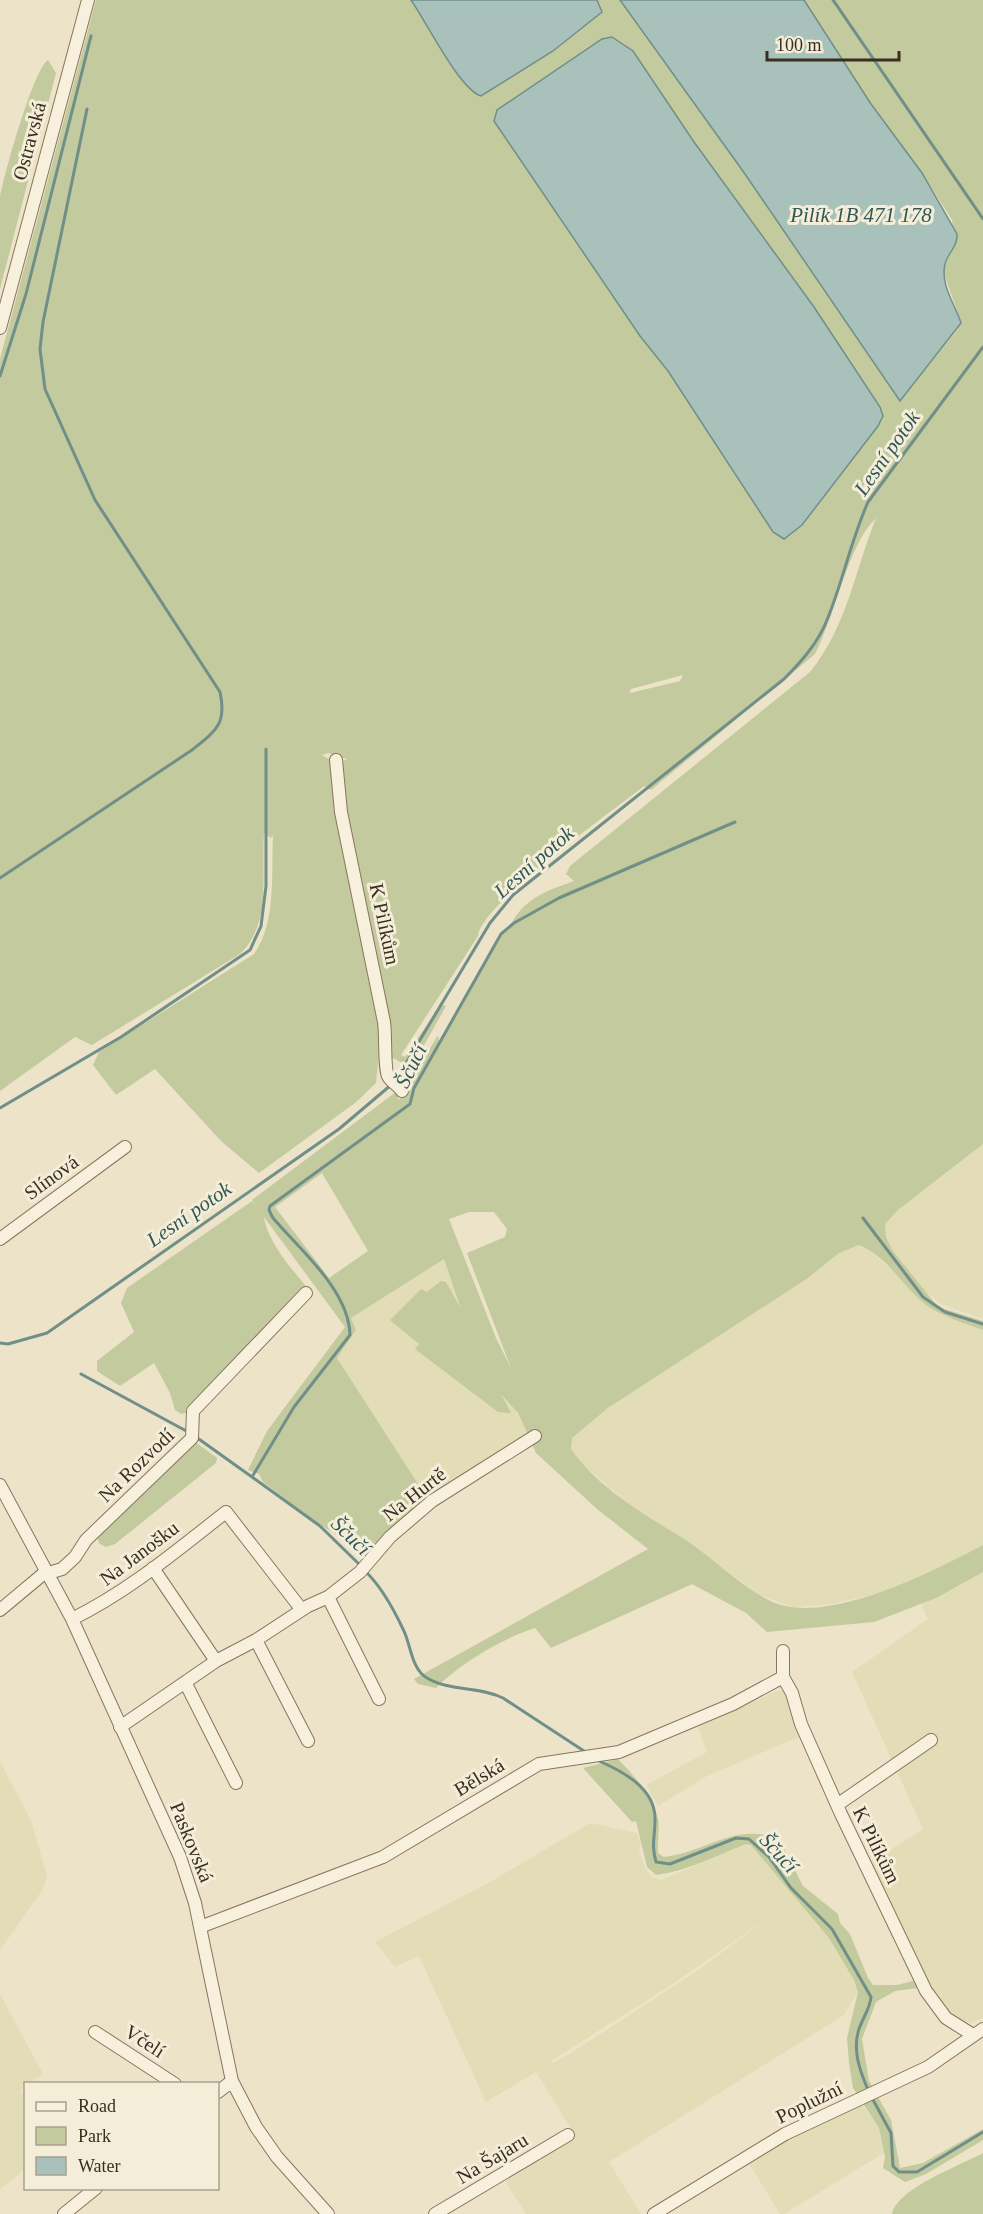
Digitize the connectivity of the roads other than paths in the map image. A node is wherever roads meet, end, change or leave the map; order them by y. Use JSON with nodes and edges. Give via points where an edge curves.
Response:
{"nodes":[{"id":1,"x":88,"y":0,"type":"edge"},
{"id":2,"x":0,"y":328,"type":"edge"},
{"id":3,"x":336,"y":760,"type":"dead end"},
{"id":4,"x":397,"y":1085,"type":"dead end"},
{"id":5,"x":125,"y":1146,"type":"dead end"},
{"id":6,"x":0,"y":1239,"type":"edge"},
{"id":7,"x":306,"y":1293,"type":"dead end"},
{"id":8,"x":535,"y":1436,"type":"dead end"},
{"id":9,"x":0,"y":1485,"type":"edge"},
{"id":10,"x":153,"y":1568,"type":"junction"},
{"id":11,"x":49,"y":1574,"type":"junction"},
{"id":12,"x":328,"y":1597,"type":"junction"},
{"id":13,"x":0,"y":1610,"type":"edge"},
{"id":14,"x":302,"y":1610,"type":"junction"},
{"id":15,"x":72,"y":1619,"type":"junction"},
{"id":16,"x":256,"y":1640,"type":"junction"},
{"id":17,"x":783,"y":1651,"type":"dead end"},
{"id":18,"x":216,"y":1661,"type":"junction"},
{"id":19,"x":783,"y":1677,"type":"junction"},
{"id":20,"x":185,"y":1682,"type":"junction"},
{"id":21,"x":380,"y":1699,"type":"dead end"},
{"id":22,"x":120,"y":1727,"type":"junction"},
{"id":23,"x":931,"y":1740,"type":"dead end"},
{"id":24,"x":308,"y":1741,"type":"dead end"},
{"id":25,"x":236,"y":1783,"type":"dead end"},
{"id":26,"x":837,"y":1805,"type":"junction"},
{"id":27,"x":200,"y":1926,"type":"junction"},
{"id":28,"x":95,"y":2032,"type":"dead end"},
{"id":29,"x":978,"y":2032,"type":"edge"},
{"id":30,"x":232,"y":2081,"type":"junction"},
{"id":31,"x":172,"y":2082,"type":"edge"},
{"id":32,"x":219,"y":2091,"type":"edge"},
{"id":33,"x":568,"y":2135,"type":"dead end"},
{"id":34,"x":94,"y":2190,"type":"edge"},
{"id":35,"x":64,"y":2214,"type":"edge"},
{"id":36,"x":328,"y":2214,"type":"edge"},
{"id":37,"x":435,"y":2214,"type":"edge"},
{"id":38,"x":654,"y":2214,"type":"edge"}],
"edges":[{"from":1,"to":2,"type":"street","name":"Ostravská"},
{"from":3,"to":4,"type":"street","name":"K Pilíkům","via":[[341,812],[377,977],[387,1041],[386,1065]]},
{"from":5,"to":6,"type":"street","name":"Slínová"},
{"from":7,"to":11,"type":"street","name":"Na Rozvodí","via":[[193,1411],[192,1438],[86,1540],[75,1557]]},
{"from":8,"to":12,"type":"street","name":"Na Hurtě","via":[[432,1501]]},
{"from":9,"to":11,"type":"street","name":"Paskovská"},
{"from":10,"to":14,"type":"street","name":"Na Janošku","via":[[226,1512]]},
{"from":10,"to":15,"type":"street","name":"Na Janošku","via":[[106,1602]]},
{"from":10,"to":18,"type":"street"},
{"from":11,"to":13,"type":"street","name":"Na Rozvodí"},
{"from":11,"to":15,"type":"street","name":"Paskovská"},
{"from":12,"to":14,"type":"street","name":"Na Hurtě"},
{"from":12,"to":21,"type":"street"},
{"from":14,"to":16,"type":"street","name":"Na Hurtě"},
{"from":15,"to":22,"type":"street","name":"Paskovská"},
{"from":16,"to":18,"type":"street","name":"Na Hurtě"},
{"from":16,"to":24,"type":"street"},
{"from":17,"to":19,"type":"street","name":"K Pilíkům"},
{"from":18,"to":20,"type":"street","name":"Na Hurtě"},
{"from":19,"to":26,"type":"street","name":"K Pilíkům"},
{"from":19,"to":27,"type":"street","name":"Bělská","via":[[733,1704],[619,1752],[539,1764],[383,1857]]},
{"from":20,"to":22,"type":"street","name":"Na Hurtě"},
{"from":20,"to":25,"type":"street"},
{"from":22,"to":27,"type":"street","name":"Paskovská","via":[[180,1857]]},
{"from":23,"to":26,"type":"street"},
{"from":26,"to":29,"type":"street","name":"K Pilíkům","via":[[926,1991],[946,2018]]},
{"from":27,"to":30,"type":"street","name":"Paskovská"},
{"from":28,"to":31,"type":"street","name":"Včelí"},
{"from":29,"to":38,"type":"street","name":"Poplužní","via":[[928,2067],[785,2134]]},
{"from":30,"to":32,"type":"street"},
{"from":30,"to":36,"type":"street","name":"Paskovská","via":[[277,2157]]},
{"from":33,"to":37,"type":"street","name":"Na Šajaru"},
{"from":34,"to":35,"type":"street"}]}
